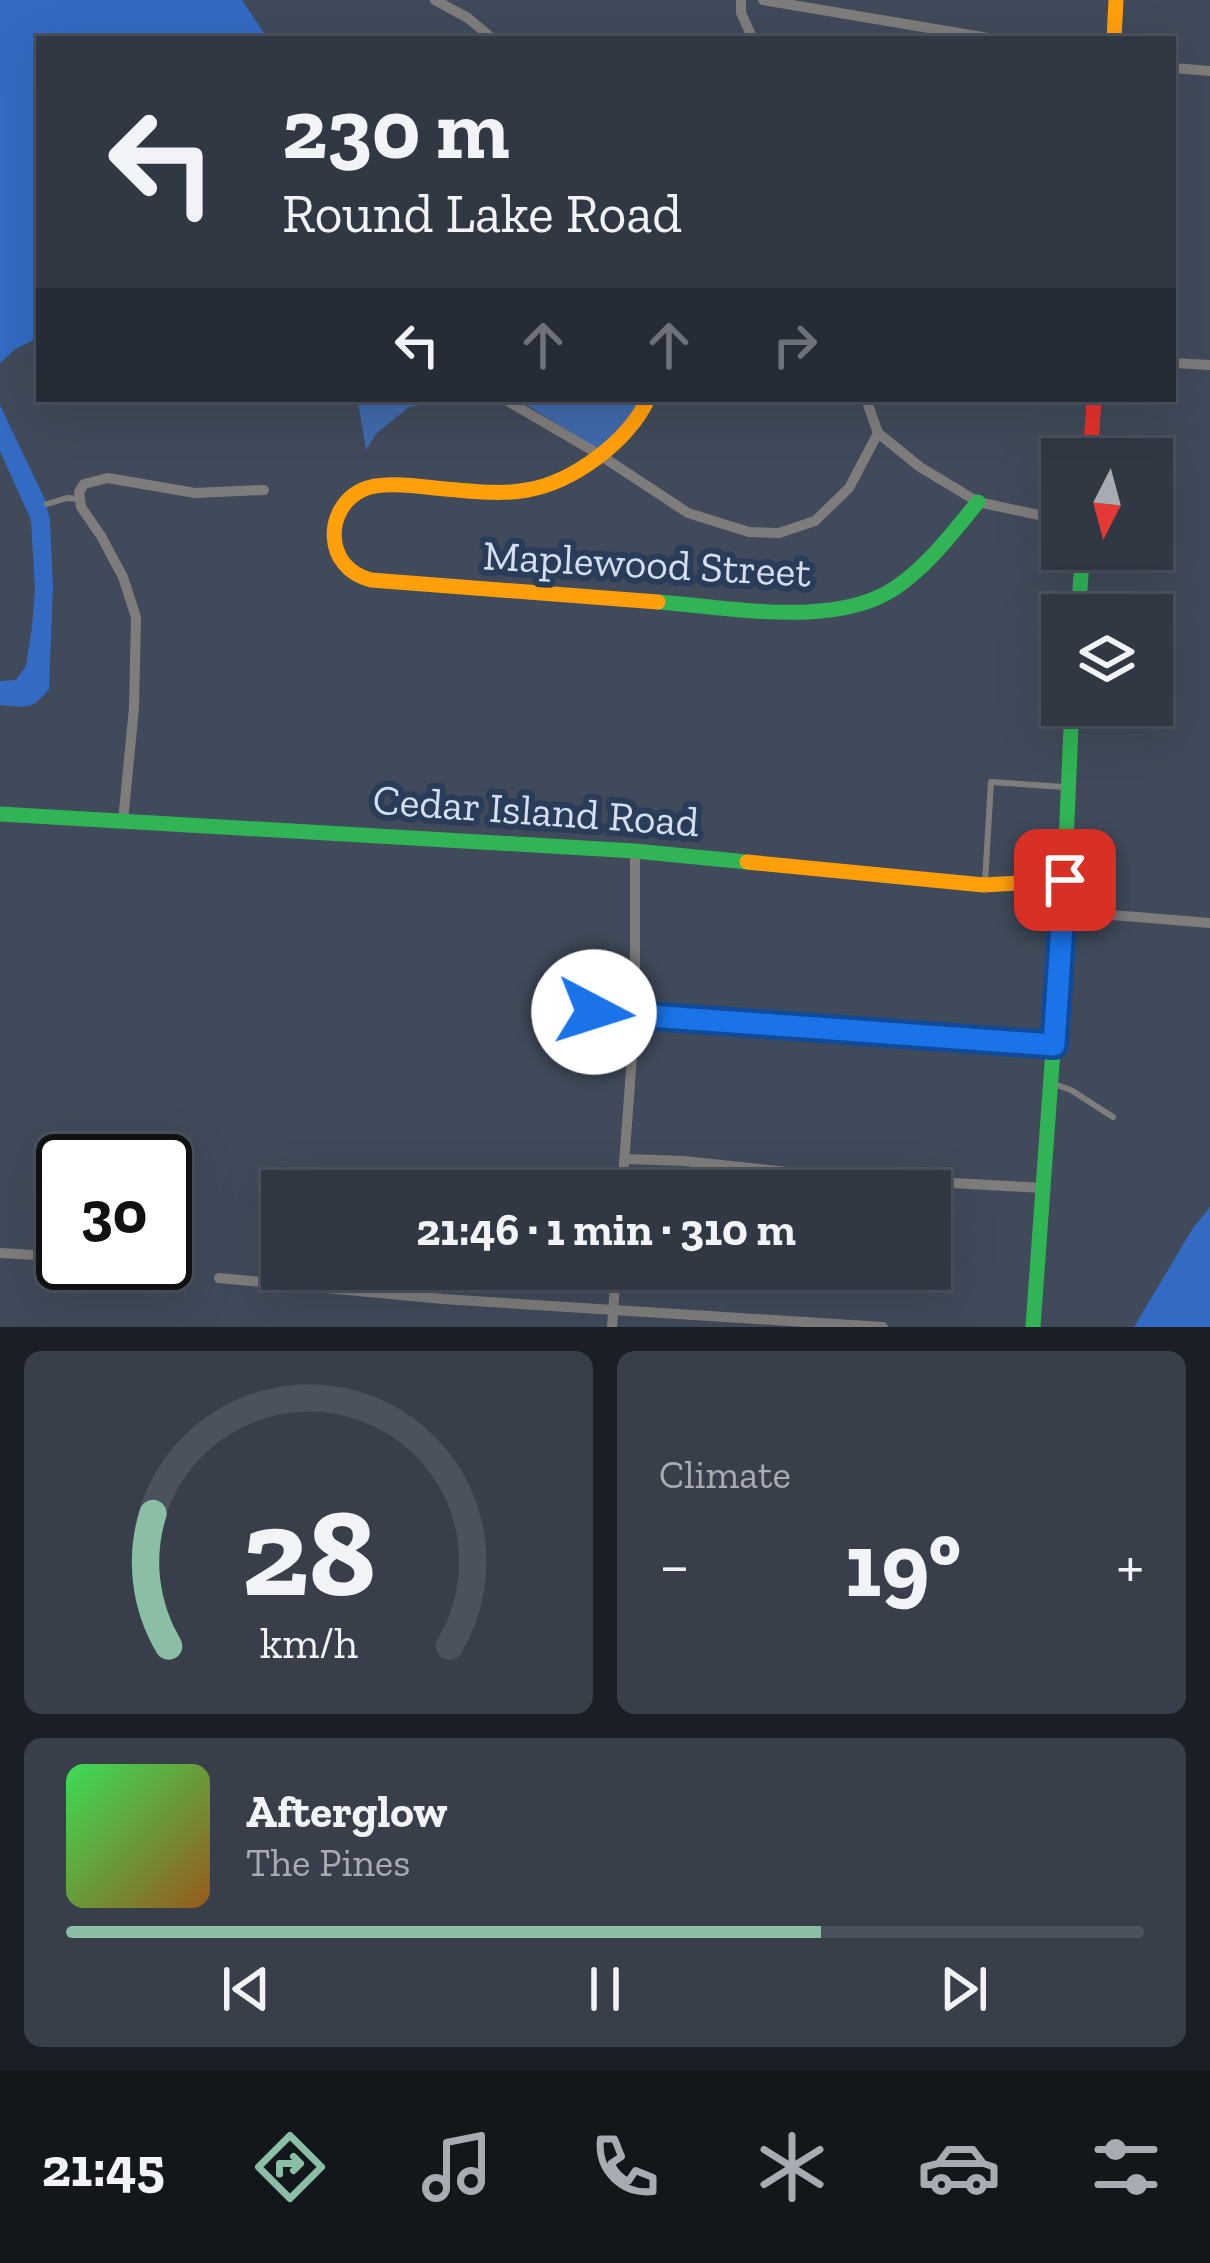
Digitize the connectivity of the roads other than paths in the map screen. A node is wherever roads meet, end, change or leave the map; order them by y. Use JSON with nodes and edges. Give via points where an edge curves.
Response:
{"nodes":[{"id":1,"x":435,"y":0,"type":"edge"},
{"id":2,"x":741,"y":0,"type":"edge"},
{"id":3,"x":763,"y":0,"type":"edge"},
{"id":4,"x":1116,"y":0,"type":"edge"},
{"id":5,"x":489,"y":36,"type":"edge"},
{"id":6,"x":752,"y":36,"type":"edge"},
{"id":7,"x":976,"y":36,"type":"edge"},
{"id":8,"x":1114,"y":36,"type":"edge"},
{"id":9,"x":1176,"y":68,"type":"edge"},
{"id":10,"x":1206,"y":71,"type":"edge"},
{"id":11,"x":1176,"y":363,"type":"edge"},
{"id":12,"x":1210,"y":365,"type":"edge"},
{"id":13,"x":508,"y":402,"type":"edge"},
{"id":14,"x":646,"y":402,"type":"edge"},
{"id":15,"x":867,"y":402,"type":"edge"},
{"id":16,"x":1094,"y":402,"type":"edge"},
{"id":17,"x":878,"y":433,"type":"junction"},
{"id":18,"x":1091,"y":438,"type":"edge"},
{"id":19,"x":600,"y":455,"type":"junction"},
{"id":20,"x":264,"y":490,"type":"dead end"},
{"id":21,"x":79,"y":495,"type":"junction"},
{"id":22,"x":978,"y":502,"type":"junction"},
{"id":23,"x":47,"y":504,"type":"dead end"},
{"id":24,"x":1041,"y":516,"type":"edge"},
{"id":25,"x":1071,"y":726,"type":"edge"},
{"id":26,"x":1069,"y":787,"type":"junction"},
{"id":27,"x":0,"y":814,"type":"edge"},
{"id":28,"x":124,"y":820,"type":"junction"},
{"id":29,"x":635,"y":851,"type":"junction"},
{"id":30,"x":1065,"y":880,"type":"junction"},
{"id":31,"x":984,"y":885,"type":"junction"},
{"id":32,"x":1063,"y":910,"type":"junction"},
{"id":33,"x":1210,"y":923,"type":"edge"},
{"id":34,"x":554,"y":1009,"type":"dead end"},
{"id":35,"x":635,"y":1016,"type":"junction"},
{"id":36,"x":1054,"y":1045,"type":"junction"},
{"id":37,"x":1051,"y":1083,"type":"junction"},
{"id":38,"x":1112,"y":1117,"type":"dead end"},
{"id":39,"x":625,"y":1160,"type":"junction"},
{"id":40,"x":624,"y":1170,"type":"edge"},
{"id":41,"x":1043,"y":1188,"type":"junction"},
{"id":42,"x":0,"y":1253,"type":"edge"},
{"id":43,"x":36,"y":1255,"type":"edge"},
{"id":44,"x":220,"y":1278,"type":"dead end"},
{"id":45,"x":614,"y":1290,"type":"edge"},
{"id":46,"x":613,"y":1310,"type":"junction"},
{"id":47,"x":611,"y":1327,"type":"edge"},
{"id":48,"x":883,"y":1327,"type":"edge"},
{"id":49,"x":1034,"y":1327,"type":"edge"}],
"edges":[{"from":1,"to":5,"type":"street"},
{"from":2,"to":6,"type":"street"},
{"from":3,"to":7,"type":"street"},
{"from":4,"to":8,"type":"street"},
{"from":9,"to":10,"type":"street"},
{"from":11,"to":12,"type":"street"},
{"from":13,"to":19,"type":"street"},
{"from":14,"to":19,"type":"street"},
{"from":15,"to":17,"type":"street"},
{"from":16,"to":18,"type":"street"},
{"from":17,"to":19,"type":"street","via":[[849,488],[814,521],[779,533],[688,513]]},
{"from":17,"to":22,"type":"street"},
{"from":19,"to":22,"type":"street","name":"Maplewood Street","via":[[544,487],[367,487],[338,522],[337,557],[362,580],[797,613],[853,608],[892,592]]},
{"from":20,"to":21,"type":"street","via":[[195,493],[108,478],[83,484]]},
{"from":21,"to":23,"type":"lane"},
{"from":21,"to":28,"type":"street","via":[[136,617]]},
{"from":22,"to":24,"type":"street"},
{"from":25,"to":26,"type":"street"},
{"from":26,"to":30,"type":"street"},
{"from":26,"to":31,"type":"lane","via":[[991,782]]},
{"from":27,"to":28,"type":"street","name":"Cedar Island Road"},
{"from":28,"to":29,"type":"street","name":"Cedar Island Road"},
{"from":29,"to":31,"type":"street","name":"Cedar Island Road"},
{"from":29,"to":35,"type":"street"},
{"from":30,"to":31,"type":"street","name":"Cedar Island Road"},
{"from":30,"to":32,"type":"street"},
{"from":32,"to":33,"type":"street"},
{"from":32,"to":36,"type":"street"},
{"from":34,"to":35,"type":"street"},
{"from":35,"to":36,"type":"street"},
{"from":35,"to":39,"type":"street"},
{"from":36,"to":37,"type":"street"},
{"from":37,"to":38,"type":"lane"},
{"from":37,"to":41,"type":"street"},
{"from":39,"to":40,"type":"street"},
{"from":39,"to":41,"type":"street"},
{"from":41,"to":49,"type":"street"},
{"from":42,"to":43,"type":"street"},
{"from":44,"to":46,"type":"street"},
{"from":45,"to":46,"type":"street"},
{"from":46,"to":47,"type":"street"},
{"from":46,"to":48,"type":"street"}]}
